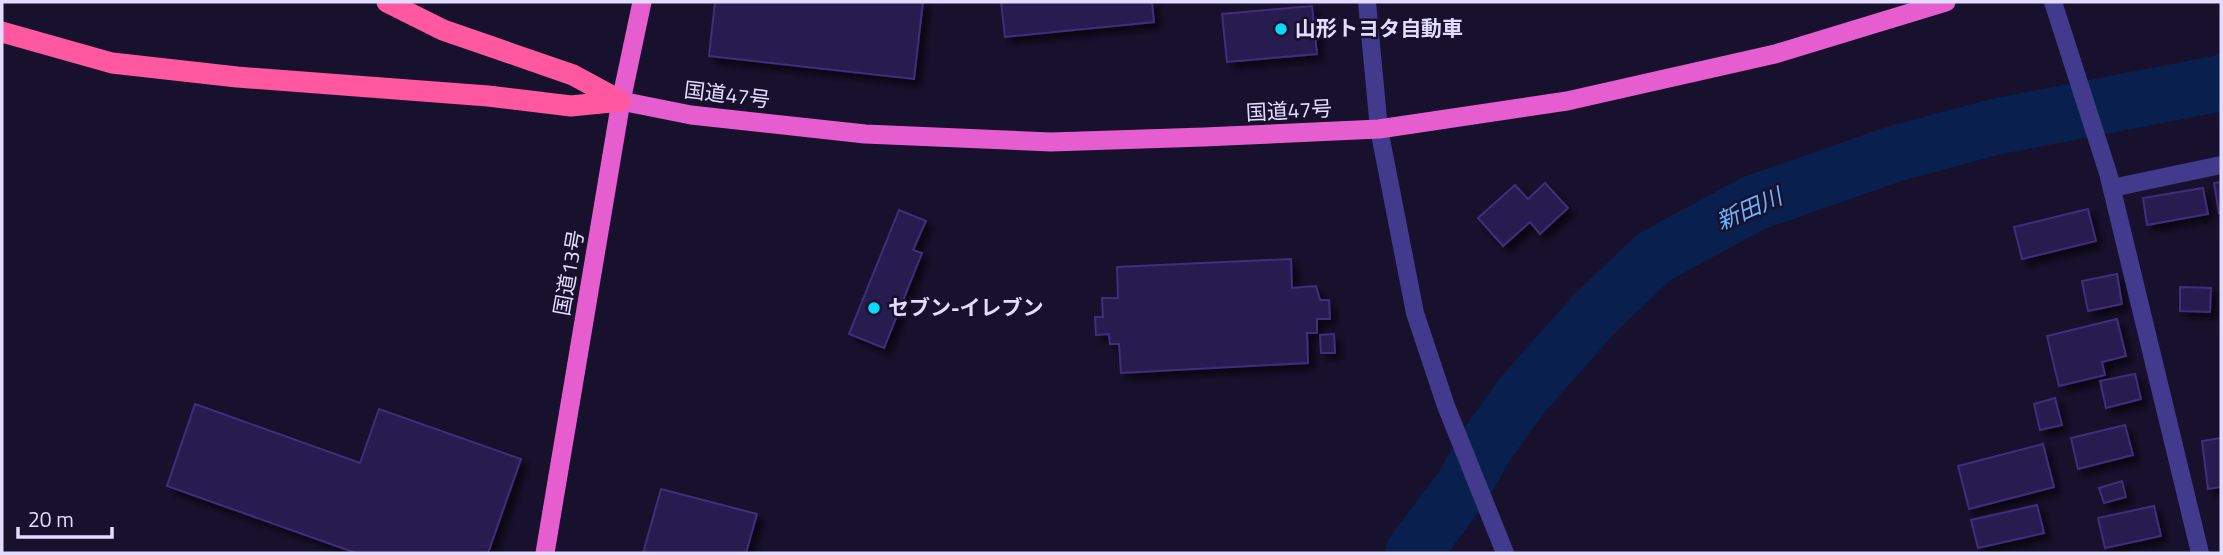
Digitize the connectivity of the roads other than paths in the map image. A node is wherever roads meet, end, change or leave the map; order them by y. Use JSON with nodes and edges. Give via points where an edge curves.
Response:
{"nodes":[{"id":1,"x":387,"y":2,"type":"edge"},
{"id":2,"x":642,"y":2,"type":"edge"},
{"id":3,"x":1367,"y":2,"type":"edge"},
{"id":4,"x":1946,"y":2,"type":"edge"},
{"id":5,"x":2053,"y":2,"type":"edge"},
{"id":6,"x":2,"y":32,"type":"edge"},
{"id":7,"x":621,"y":101,"type":"junction"},
{"id":8,"x":1379,"y":129,"type":"junction"},
{"id":9,"x":2221,"y":165,"type":"edge"},
{"id":10,"x":2110,"y":180,"type":"junction"},
{"id":11,"x":1504,"y":550,"type":"edge"},
{"id":12,"x":545,"y":553,"type":"edge"},
{"id":13,"x":2200,"y":553,"type":"edge"}],
"edges":[{"from":1,"to":7,"type":"highway","via":[[443,30],[573,75]]},
{"from":2,"to":7,"type":"highway","name":"国道13号"},
{"from":3,"to":8,"type":"street"},
{"from":4,"to":8,"type":"highway","name":"国道47号","via":[[1774,54],[1567,101]]},
{"from":5,"to":10,"type":"street"},
{"from":6,"to":7,"type":"highway","via":[[126,65],[571,106]]},
{"from":7,"to":8,"type":"highway","name":"国道47号","via":[[691,115],[865,134],[1051,142]]},
{"from":7,"to":12,"type":"highway","name":"国道13号"},
{"from":8,"to":11,"type":"street","via":[[1415,313],[1446,406]]},
{"from":9,"to":10,"type":"street"},
{"from":10,"to":13,"type":"street"}]}
